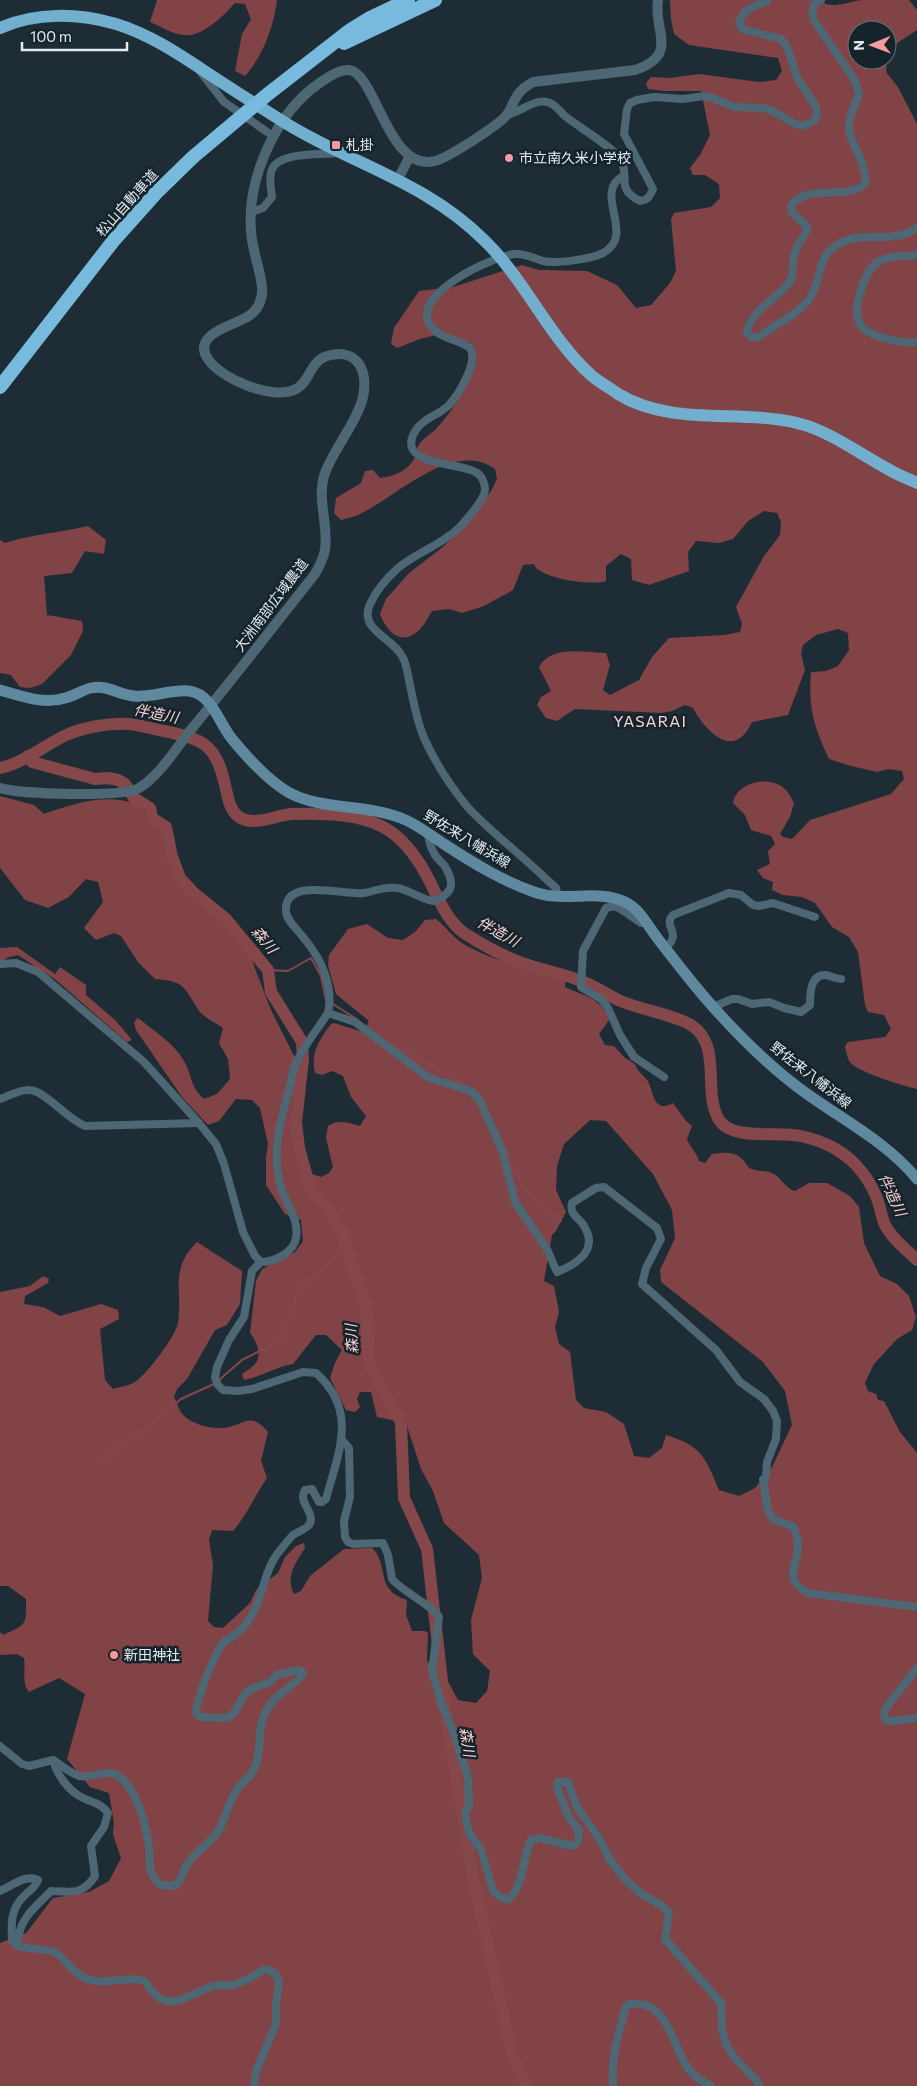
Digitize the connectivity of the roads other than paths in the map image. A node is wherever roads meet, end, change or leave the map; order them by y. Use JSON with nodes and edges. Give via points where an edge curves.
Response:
{"nodes":[{"id":1,"x":408,"y":0,"type":"edge"},
{"id":2,"x":435,"y":0,"type":"edge"},
{"id":3,"x":658,"y":0,"type":"edge"},
{"id":4,"x":768,"y":0,"type":"edge"},
{"id":5,"x":821,"y":0,"type":"edge"},
{"id":6,"x":0,"y":28,"type":"edge"},
{"id":7,"x":196,"y":65,"type":"junction"},
{"id":8,"x":304,"y":66,"type":"junction"},
{"id":9,"x":507,"y":115,"type":"junction"},
{"id":10,"x":273,"y":136,"type":"junction"},
{"id":11,"x":342,"y":153,"type":"junction"},
{"id":12,"x":410,"y":156,"type":"junction"},
{"id":13,"x":623,"y":176,"type":"junction"},
{"id":14,"x":398,"y":178,"type":"junction"},
{"id":15,"x":251,"y":212,"type":"junction"},
{"id":16,"x":917,"y":227,"type":"edge"},
{"id":17,"x":917,"y":255,"type":"edge"},
{"id":18,"x":917,"y":342,"type":"edge"},
{"id":19,"x":0,"y":387,"type":"edge"},
{"id":20,"x":917,"y":483,"type":"edge"},
{"id":21,"x":0,"y":690,"type":"edge"},
{"id":22,"x":211,"y":705,"type":"junction"},
{"id":23,"x":0,"y":788,"type":"edge"},
{"id":24,"x":428,"y":834,"type":"junction"},
{"id":25,"x":558,"y":897,"type":"junction"},
{"id":26,"x":815,"y":917,"type":"dead end"},
{"id":27,"x":644,"y":920,"type":"junction"},
{"id":28,"x":666,"y":948,"type":"junction"},
{"id":29,"x":0,"y":964,"type":"edge"},
{"id":30,"x":842,"y":979,"type":"dead end"},
{"id":31,"x":713,"y":1007,"type":"junction"},
{"id":32,"x":328,"y":1013,"type":"junction"},
{"id":33,"x":664,"y":1077,"type":"dead end"},
{"id":34,"x":0,"y":1099,"type":"edge"},
{"id":35,"x":199,"y":1123,"type":"junction"},
{"id":36,"x":917,"y":1179,"type":"edge"},
{"id":37,"x":261,"y":1262,"type":"junction"},
{"id":38,"x":341,"y":1438,"type":"junction"},
{"id":39,"x":917,"y":1607,"type":"edge"},
{"id":40,"x":917,"y":1668,"type":"edge"},
{"id":41,"x":917,"y":1718,"type":"edge"},
{"id":42,"x":0,"y":1746,"type":"edge"},
{"id":43,"x":52,"y":1760,"type":"junction"},
{"id":44,"x":0,"y":1892,"type":"edge"},
{"id":45,"x":17,"y":1946,"type":"junction"},
{"id":46,"x":254,"y":2086,"type":"edge"},
{"id":47,"x":613,"y":2086,"type":"edge"},
{"id":48,"x":711,"y":2086,"type":"edge"},
{"id":49,"x":759,"y":2086,"type":"edge"}],
"edges":[{"from":1,"to":8,"type":"highway","name":"松山自動車道","via":[[349,31]]},
{"from":2,"to":8,"type":"highway","name":"松山自動車道","via":[[354,38]]},
{"from":3,"to":9,"type":"street","via":[[662,47],[647,65],[635,70],[533,82],[521,90]]},
{"from":4,"to":13,"type":"street","via":[[742,14],[739,22],[742,29],[781,39],[798,79],[816,107],[814,121],[802,126],[772,111],[734,107],[704,96],[637,100],[627,109],[624,134],[653,189],[650,196],[640,202],[632,198]]},
{"from":5,"to":16,"type":"street","via":[[812,10],[813,19],[855,82],[859,94],[849,129],[865,169],[865,184],[855,190],[802,196],[791,205],[792,212],[808,228],[798,241],[794,274],[790,282],[753,317],[748,333],[751,337],[759,337],[799,310],[816,288],[820,268],[834,247],[855,237],[908,235]]},
{"from":6,"to":7,"type":"highway","via":[[32,18],[70,15],[91,18],[118,24],[154,39]]},
{"from":7,"to":10,"type":"street","via":[[224,102]]},
{"from":7,"to":11,"type":"highway","via":[[290,125]]},
{"from":8,"to":19,"type":"highway","name":"松山自動車道","via":[[193,157],[156,193],[114,240]]},
{"from":9,"to":12,"type":"street","via":[[492,129],[435,162]]},
{"from":9,"to":13,"type":"street","via":[[537,103],[553,104],[619,156]]},
{"from":10,"to":12,"type":"street","name":"大洲南部広域農道","via":[[302,96],[320,82],[348,70],[358,73],[364,81],[379,114]]},
{"from":10,"to":15,"type":"street","name":"大洲南部広域農道","via":[[254,187]]},
{"from":11,"to":14,"type":"highway"},
{"from":11,"to":15,"type":"street","via":[[290,156],[276,162],[271,172],[272,197],[264,208]]},
{"from":12,"to":14,"type":"street"},
{"from":13,"to":25,"type":"street","via":[[617,179],[611,194],[618,228],[613,244],[603,253],[554,262],[525,254],[493,259],[458,278],[435,296],[428,315],[430,325],[444,336],[470,348],[473,359],[449,405],[418,426],[413,447],[425,460],[477,472],[485,490],[464,523],[447,538],[398,568],[386,580],[367,612],[372,628],[403,657],[424,738],[465,804],[556,888]]},
{"from":14,"to":20,"type":"highway","via":[[456,213],[509,266],[568,349],[592,376],[620,395],[644,406],[683,415],[770,418],[799,424],[830,436]]},
{"from":15,"to":22,"type":"street","name":"大洲南部広域農道","via":[[253,248],[262,288],[260,303],[249,316],[210,335],[205,346],[206,356],[224,376],[256,389],[282,392],[296,389],[304,383],[314,364],[322,358],[350,356],[362,367],[364,391],[360,406],[325,474],[321,562],[315,574]]},
{"from":17,"to":18,"type":"street","via":[[877,262],[863,284],[856,311],[860,323],[868,331],[882,338]]},
{"from":21,"to":22,"type":"main road","name":"野佐来八幡浜線","via":[[30,699],[53,700],[102,687],[132,696],[188,691],[201,695]]},
{"from":22,"to":23,"type":"street","name":"大洲南部広域農道","via":[[155,775],[139,788],[126,793],[52,794],[28,794]]},
{"from":22,"to":24,"type":"main road","name":"野佐来八幡浜線","via":[[233,740],[288,792],[310,801],[387,812],[406,819]]},
{"from":24,"to":25,"type":"main road","name":"野佐来八幡浜線","via":[[499,877],[538,893]]},
{"from":24,"to":32,"type":"street","via":[[434,855],[444,865],[451,885],[450,892],[444,897],[426,900],[386,887],[365,893],[309,888],[294,894],[288,903],[286,912],[290,921],[319,960],[329,984]]},
{"from":25,"to":27,"type":"main road","name":"野佐来八幡浜線","via":[[617,899],[632,906]]},
{"from":26,"to":28,"type":"street","via":[[773,903],[753,905],[741,895],[729,893],[673,915],[669,923],[674,937]]},
{"from":27,"to":28,"type":"main road","name":"野佐来八幡浜線"},
{"from":27,"to":33,"type":"street","via":[[638,922],[614,906],[606,908],[582,952],[581,988],[608,1008],[634,1057]]},
{"from":28,"to":31,"type":"main road","name":"野佐来八幡浜線"},
{"from":29,"to":35,"type":"street","via":[[16,963],[38,972],[144,1062]]},
{"from":30,"to":31,"type":"street","via":[[821,976],[811,988],[810,1005],[801,1012],[770,1002],[752,1004],[738,999]]},
{"from":31,"to":36,"type":"main road","name":"野佐来八幡浜線","via":[[776,1071],[898,1158]]},
{"from":32,"to":37,"type":"street","via":[[295,1065],[280,1119],[277,1157],[280,1184],[296,1226],[294,1245],[278,1258]]},
{"from":32,"to":39,"type":"street","via":[[355,1022],[428,1078],[472,1092],[480,1101],[502,1150],[515,1202],[547,1249],[557,1272],[584,1256],[589,1247],[586,1228],[571,1208],[572,1203],[596,1188],[604,1186],[657,1228],[662,1239],[646,1268],[642,1284],[716,1350],[740,1382],[764,1399],[777,1421],[776,1439],[763,1479],[768,1511],[773,1519],[794,1527],[798,1544],[793,1574],[798,1588],[808,1593]]},
{"from":34,"to":35,"type":"street","via":[[31,1090],[85,1126]]},
{"from":35,"to":37,"type":"street","via":[[216,1144],[243,1232]]},
{"from":37,"to":38,"type":"street","via":[[252,1271],[244,1317],[217,1367],[215,1378],[218,1385],[223,1390],[238,1391],[303,1372],[316,1373],[330,1388],[342,1414]]},
{"from":38,"to":43,"type":"street","via":[[326,1499],[319,1502],[312,1489],[305,1490],[304,1504],[311,1518],[308,1527],[292,1536],[276,1555],[254,1610],[242,1629],[223,1643],[197,1701],[196,1713],[200,1716],[227,1718],[234,1713],[245,1694],[277,1675],[293,1670],[301,1670],[303,1674],[280,1692],[266,1710],[254,1770],[234,1794],[219,1831],[187,1864],[181,1881],[174,1886],[161,1885],[153,1878],[141,1810],[122,1778],[108,1773],[79,1776]]},
{"from":38,"to":49,"type":"street","via":[[350,1448],[350,1497],[344,1521],[345,1537],[353,1544],[382,1543],[388,1555],[392,1579],[439,1617],[432,1670],[468,1778],[469,1806],[465,1813],[469,1833],[481,1849],[494,1891],[507,1900],[513,1896],[531,1840],[540,1838],[572,1846],[578,1842],[579,1830],[569,1818],[557,1787],[558,1782],[568,1782],[577,1807],[610,1860],[639,1892],[669,1913],[664,1939],[721,2003],[726,2044]]},
{"from":40,"to":41,"type":"street","via":[[885,1709],[884,1716],[886,1720],[895,1721]]},
{"from":42,"to":43,"type":"street","via":[[29,1766]]},
{"from":43,"to":45,"type":"street","via":[[64,1782],[74,1792],[99,1803],[108,1813],[104,1827],[91,1846],[95,1876],[88,1886],[74,1892],[51,1891],[25,1917]]},
{"from":44,"to":45,"type":"street","via":[[25,1879],[38,1880],[12,1913],[12,1940]]},
{"from":45,"to":46,"type":"street","via":[[54,1950],[87,1979],[134,1978],[145,1982],[158,1999],[169,2002],[179,2001],[215,1985],[232,1985],[264,1970],[276,1974],[279,1983],[276,2024],[256,2071]]},
{"from":47,"to":48,"type":"street","via":[[615,2044],[626,2007],[636,2003],[665,2018],[688,2068]]}]}
